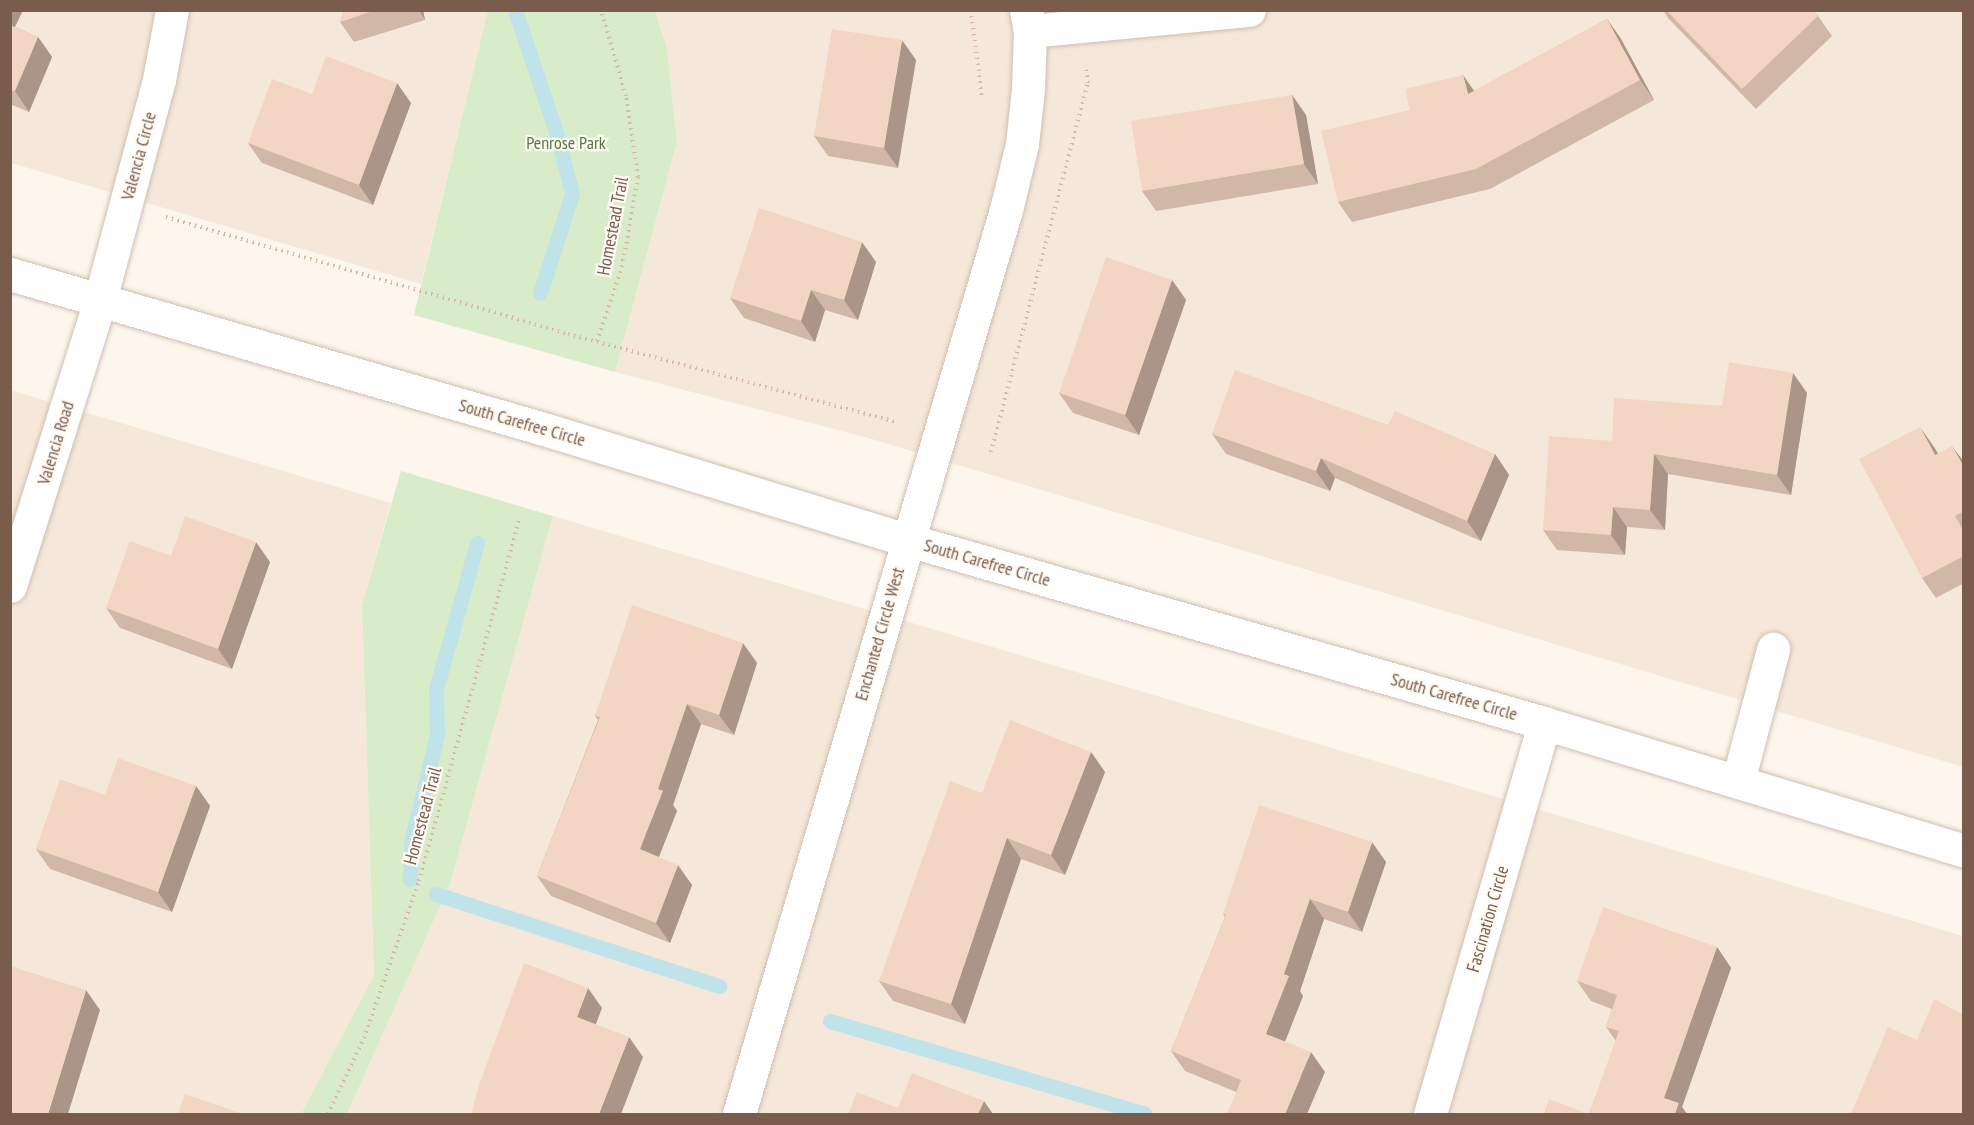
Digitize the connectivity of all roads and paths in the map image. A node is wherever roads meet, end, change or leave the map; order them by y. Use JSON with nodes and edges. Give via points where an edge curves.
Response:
{"nodes":[{"id":1,"x":172,"y":10,"type":"edge"},
{"id":2,"x":601,"y":10,"type":"edge"},
{"id":3,"x":971,"y":10,"type":"edge"},
{"id":4,"x":1249,"y":10,"type":"edge"},
{"id":5,"x":1028,"y":21,"type":"edge"},
{"id":6,"x":983,"y":104,"type":"dead end"},
{"id":7,"x":163,"y":216,"type":"dead end"},
{"id":8,"x":10,"y":274,"type":"edge"},
{"id":9,"x":100,"y":300,"type":"junction"},
{"id":10,"x":597,"y":341,"type":"junction"},
{"id":11,"x":900,"y":412,"type":"dead end"},
{"id":12,"x":520,"y":517,"type":"dead end"},
{"id":13,"x":908,"y":540,"type":"junction"},
{"id":14,"x":10,"y":586,"type":"edge"},
{"id":15,"x":1773,"y":649,"type":"dead end"},
{"id":16,"x":1544,"y":723,"type":"junction"},
{"id":17,"x":1738,"y":781,"type":"junction"},
{"id":18,"x":1964,"y":851,"type":"edge"},
{"id":19,"x":328,"y":1114,"type":"edge"},
{"id":20,"x":739,"y":1114,"type":"edge"},
{"id":21,"x":1430,"y":1114,"type":"edge"}],
"edges":[{"from":1,"to":9,"type":"street","name":"Valencia Circle","via":[[159,80]]},
{"from":2,"to":10,"type":"path","name":"Homestead Trail","via":[[627,96],[638,177],[622,267]]},
{"from":3,"to":6,"type":"path"},
{"from":4,"to":5,"type":"street"},
{"from":5,"to":13,"type":"street","name":"Enchanted Circle West","via":[[1022,144]]},
{"from":7,"to":10,"type":"path"},
{"from":8,"to":9,"type":"street","name":"South Carefree Circle"},
{"from":9,"to":13,"type":"street","name":"South Carefree Circle"},
{"from":9,"to":14,"type":"street","name":"Valencia Road"},
{"from":10,"to":11,"type":"path","via":[[896,424]]},
{"from":12,"to":19,"type":"path","name":"Homestead Trail","via":[[419,881],[364,1038]]},
{"from":13,"to":16,"type":"street","name":"South Carefree Circle"},
{"from":13,"to":20,"type":"street","name":"Enchanted Circle West"},
{"from":15,"to":17,"type":"street"},
{"from":16,"to":17,"type":"street","name":"South Carefree Circle"},
{"from":16,"to":21,"type":"street","name":"Fascination Circle"},
{"from":17,"to":18,"type":"street","name":"South Carefree Circle"}]}
